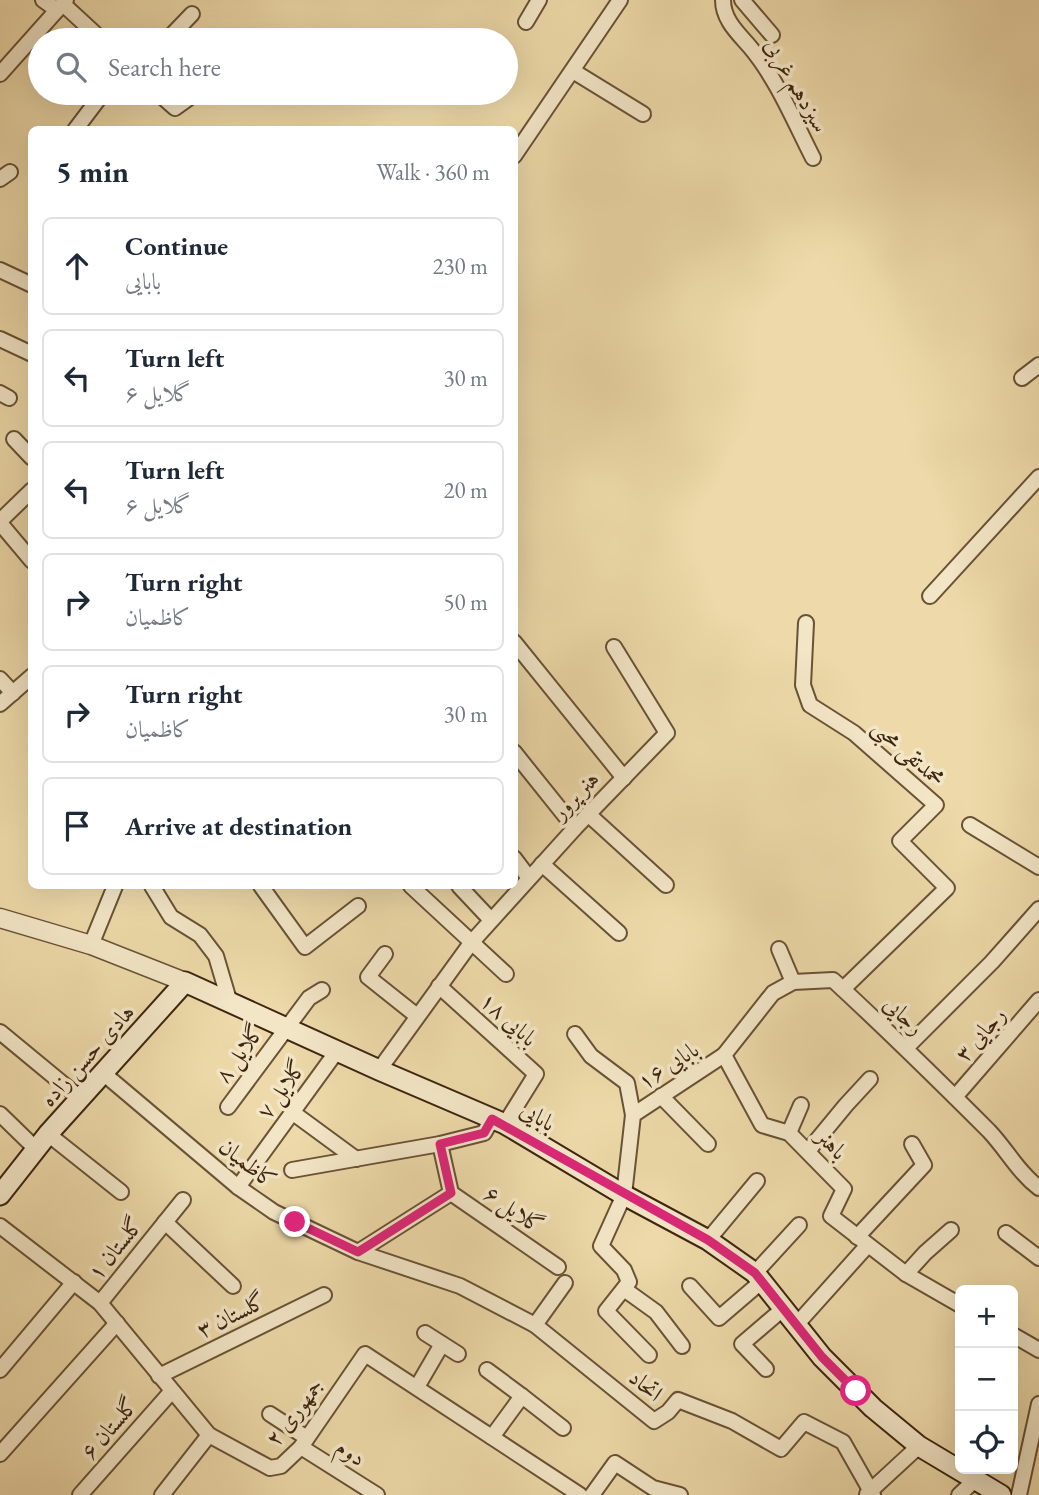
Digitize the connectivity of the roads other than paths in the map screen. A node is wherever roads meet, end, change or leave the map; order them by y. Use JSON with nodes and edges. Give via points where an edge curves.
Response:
{"nodes":[{"id":1,"x":43,"y":0,"type":"edge"},
{"id":2,"x":538,"y":0,"type":"edge"},
{"id":3,"x":620,"y":0,"type":"edge"},
{"id":4,"x":723,"y":0,"type":"edge"},
{"id":5,"x":742,"y":0,"type":"edge"},
{"id":6,"x":62,"y":5,"type":"edge"},
{"id":7,"x":192,"y":14,"type":"dead end"},
{"id":8,"x":526,"y":22,"type":"dead end"},
{"id":9,"x":40,"y":28,"type":"edge"},
{"id":10,"x":88,"y":28,"type":"edge"},
{"id":11,"x":179,"y":28,"type":"edge"},
{"id":12,"x":772,"y":35,"type":"dead end"},
{"id":13,"x":28,"y":41,"type":"edge"},
{"id":14,"x":2,"y":68,"type":"edge"},
{"id":15,"x":573,"y":71,"type":"junction"},
{"id":16,"x":94,"y":105,"type":"edge"},
{"id":17,"x":643,"y":114,"type":"dead end"},
{"id":18,"x":78,"y":126,"type":"edge"},
{"id":19,"x":518,"y":150,"type":"edge"},
{"id":20,"x":813,"y":158,"type":"dead end"},
{"id":21,"x":0,"y":270,"type":"edge"},
{"id":22,"x":28,"y":283,"type":"edge"},
{"id":23,"x":0,"y":339,"type":"edge"},
{"id":24,"x":28,"y":352,"type":"edge"},
{"id":25,"x":1039,"y":365,"type":"edge"},
{"id":26,"x":1022,"y":378,"type":"dead end"},
{"id":27,"x":14,"y":439,"type":"dead end"},
{"id":28,"x":28,"y":454,"type":"edge"},
{"id":29,"x":1039,"y":477,"type":"edge"},
{"id":30,"x":28,"y":494,"type":"edge"},
{"id":31,"x":0,"y":522,"type":"edge"},
{"id":32,"x":28,"y":556,"type":"edge"},
{"id":33,"x":930,"y":596,"type":"dead end"},
{"id":34,"x":806,"y":623,"type":"dead end"},
{"id":35,"x":518,"y":647,"type":"edge"},
{"id":36,"x":614,"y":647,"type":"dead end"},
{"id":37,"x":0,"y":679,"type":"edge"},
{"id":38,"x":28,"y":680,"type":"edge"},
{"id":39,"x":13,"y":693,"type":"junction"},
{"id":40,"x":0,"y":704,"type":"edge"},
{"id":41,"x":518,"y":757,"type":"edge"},
{"id":42,"x":624,"y":778,"type":"junction"},
{"id":43,"x":588,"y":814,"type":"junction"},
{"id":44,"x":970,"y":825,"type":"dead end"},
{"id":45,"x":575,"y":828,"type":"junction"},
{"id":46,"x":518,"y":863,"type":"edge"},
{"id":47,"x":542,"y":864,"type":"junction"},
{"id":48,"x":1039,"y":867,"type":"edge"},
{"id":49,"x":529,"y":878,"type":"junction"},
{"id":50,"x":666,"y":885,"type":"dead end"},
{"id":51,"x":114,"y":889,"type":"edge"},
{"id":52,"x":154,"y":889,"type":"edge"},
{"id":53,"x":263,"y":889,"type":"edge"},
{"id":54,"x":414,"y":889,"type":"edge"},
{"id":55,"x":462,"y":889,"type":"edge"},
{"id":56,"x":358,"y":906,"type":"dead end"},
{"id":57,"x":1039,"y":909,"type":"edge"},
{"id":58,"x":0,"y":918,"type":"edge"},
{"id":59,"x":491,"y":920,"type":"junction"},
{"id":60,"x":619,"y":933,"type":"dead end"},
{"id":61,"x":471,"y":943,"type":"junction"},
{"id":62,"x":91,"y":946,"type":"junction"},
{"id":63,"x":779,"y":949,"type":"dead end"},
{"id":64,"x":385,"y":954,"type":"dead end"},
{"id":65,"x":506,"y":974,"type":"dead end"},
{"id":66,"x":185,"y":982,"type":"junction"},
{"id":67,"x":793,"y":982,"type":"junction"},
{"id":68,"x":439,"y":986,"type":"junction"},
{"id":69,"x":843,"y":989,"type":"junction"},
{"id":70,"x":322,"y":990,"type":"dead end"},
{"id":71,"x":229,"y":1000,"type":"junction"},
{"id":72,"x":1039,"y":1000,"type":"edge"},
{"id":73,"x":417,"y":1016,"type":"junction"},
{"id":74,"x":287,"y":1027,"type":"junction"},
{"id":75,"x":0,"y":1032,"type":"edge"},
{"id":76,"x":575,"y":1034,"type":"dead end"},
{"id":77,"x":906,"y":1048,"type":"junction"},
{"id":78,"x":337,"y":1051,"type":"junction"},
{"id":79,"x":724,"y":1055,"type":"junction"},
{"id":80,"x":379,"y":1070,"type":"junction"},
{"id":81,"x":103,"y":1073,"type":"junction"},
{"id":82,"x":870,"y":1079,"type":"dead end"},
{"id":83,"x":661,"y":1096,"type":"junction"},
{"id":84,"x":955,"y":1097,"type":"junction"},
{"id":85,"x":80,"y":1098,"type":"junction"},
{"id":86,"x":801,"y":1105,"type":"dead end"},
{"id":87,"x":228,"y":1107,"type":"dead end"},
{"id":88,"x":292,"y":1112,"type":"junction"},
{"id":89,"x":0,"y":1114,"type":"edge"},
{"id":90,"x":633,"y":1115,"type":"junction"},
{"id":91,"x":499,"y":1122,"type":"junction"},
{"id":92,"x":789,"y":1133,"type":"junction"},
{"id":93,"x":42,"y":1142,"type":"junction"},
{"id":94,"x":440,"y":1144,"type":"junction"},
{"id":95,"x":708,"y":1144,"type":"dead end"},
{"id":96,"x":912,"y":1144,"type":"dead end"},
{"id":97,"x":808,"y":1151,"type":"junction"},
{"id":98,"x":356,"y":1159,"type":"junction"},
{"id":99,"x":292,"y":1170,"type":"dead end"},
{"id":100,"x":757,"y":1181,"type":"dead end"},
{"id":101,"x":1038,"y":1184,"type":"edge"},
{"id":102,"x":238,"y":1187,"type":"junction"},
{"id":103,"x":121,"y":1192,"type":"dead end"},
{"id":104,"x":451,"y":1193,"type":"junction"},
{"id":105,"x":0,"y":1194,"type":"edge"},
{"id":106,"x":624,"y":1195,"type":"junction"},
{"id":107,"x":183,"y":1200,"type":"dead end"},
{"id":108,"x":165,"y":1222,"type":"junction"},
{"id":109,"x":799,"y":1225,"type":"dead end"},
{"id":110,"x":0,"y":1226,"type":"edge"},
{"id":111,"x":951,"y":1230,"type":"dead end"},
{"id":112,"x":1006,"y":1233,"type":"dead end"},
{"id":113,"x":708,"y":1240,"type":"junction"},
{"id":114,"x":862,"y":1241,"type":"junction"},
{"id":115,"x":358,"y":1252,"type":"junction"},
{"id":116,"x":1039,"y":1258,"type":"edge"},
{"id":117,"x":558,"y":1267,"type":"dead end"},
{"id":118,"x":906,"y":1274,"type":"junction"},
{"id":119,"x":758,"y":1278,"type":"junction"},
{"id":120,"x":74,"y":1282,"type":"junction"},
{"id":121,"x":565,"y":1283,"type":"dead end"},
{"id":122,"x":233,"y":1286,"type":"dead end"},
{"id":123,"x":690,"y":1286,"type":"dead end"},
{"id":124,"x":624,"y":1289,"type":"junction"},
{"id":125,"x":324,"y":1295,"type":"dead end"},
{"id":126,"x":955,"y":1302,"type":"edge"},
{"id":127,"x":100,"y":1303,"type":"junction"},
{"id":128,"x":784,"y":1308,"type":"junction"},
{"id":129,"x":117,"y":1323,"type":"junction"},
{"id":130,"x":797,"y":1324,"type":"junction"},
{"id":131,"x":535,"y":1325,"type":"junction"},
{"id":132,"x":425,"y":1333,"type":"dead end"},
{"id":133,"x":1018,"y":1338,"type":"edge"},
{"id":134,"x":442,"y":1344,"type":"junction"},
{"id":135,"x":682,"y":1346,"type":"dead end"},
{"id":136,"x":1039,"y":1350,"type":"edge"},
{"id":137,"x":458,"y":1354,"type":"dead end"},
{"id":138,"x":649,"y":1355,"type":"dead end"},
{"id":139,"x":766,"y":1369,"type":"dead end"},
{"id":140,"x":0,"y":1370,"type":"edge"},
{"id":141,"x":487,"y":1370,"type":"dead end"},
{"id":142,"x":159,"y":1376,"type":"junction"},
{"id":143,"x":417,"y":1387,"type":"junction"},
{"id":144,"x":171,"y":1392,"type":"junction"},
{"id":145,"x":522,"y":1396,"type":"junction"},
{"id":146,"x":1039,"y":1404,"type":"edge"},
{"id":147,"x":270,"y":1414,"type":"dead end"},
{"id":148,"x":563,"y":1428,"type":"dead end"},
{"id":149,"x":1035,"y":1430,"type":"junction"},
{"id":150,"x":209,"y":1435,"type":"junction"},
{"id":151,"x":492,"y":1437,"type":"junction"},
{"id":152,"x":304,"y":1442,"type":"junction"},
{"id":153,"x":919,"y":1446,"type":"junction"},
{"id":154,"x":0,"y":1454,"type":"edge"},
{"id":155,"x":979,"y":1488,"type":"edge"},
{"id":156,"x":167,"y":1493,"type":"edge"},
{"id":157,"x":870,"y":1494,"type":"edge"},
{"id":158,"x":80,"y":1495,"type":"edge"},
{"id":159,"x":377,"y":1495,"type":"edge"},
{"id":160,"x":580,"y":1495,"type":"edge"},
{"id":161,"x":592,"y":1495,"type":"edge"},
{"id":162,"x":680,"y":1495,"type":"edge"},
{"id":163,"x":959,"y":1495,"type":"edge"},
{"id":164,"x":1001,"y":1495,"type":"edge"},
{"id":165,"x":1019,"y":1495,"type":"edge"},
{"id":166,"x":1028,"y":1495,"type":"edge"}],
"edges":[{"from":1,"to":6,"type":"street"},
{"from":2,"to":8,"type":"street"},
{"from":3,"to":15,"type":"street"},
{"from":4,"to":20,"type":"street","name":"سیزدهم غربی","via":[[729,23],[759,58]]},
{"from":5,"to":12,"type":"street"},
{"from":6,"to":9,"type":"street"},
{"from":6,"to":10,"type":"street"},
{"from":7,"to":11,"type":"street"},
{"from":13,"to":14,"type":"street"},
{"from":15,"to":17,"type":"street"},
{"from":15,"to":19,"type":"street"},
{"from":16,"to":18,"type":"street"},
{"from":21,"to":22,"type":"street"},
{"from":23,"to":24,"type":"street"},
{"from":25,"to":26,"type":"street"},
{"from":27,"to":28,"type":"street"},
{"from":29,"to":33,"type":"street"},
{"from":30,"to":31,"type":"street"},
{"from":31,"to":32,"type":"street"},
{"from":34,"to":69,"type":"street","name":"محمدتقی محبی","via":[[803,684],[810,705],[854,733],[936,804],[900,841],[947,888]]},
{"from":35,"to":42,"type":"street"},
{"from":36,"to":42,"type":"street","name":"هنر پرور","via":[[667,733]]},
{"from":37,"to":39,"type":"street"},
{"from":38,"to":39,"type":"street"},
{"from":39,"to":40,"type":"street"},
{"from":41,"to":45,"type":"street"},
{"from":42,"to":43,"type":"street","name":"هنر پرور"},
{"from":43,"to":45,"type":"street","name":"هنر پرور"},
{"from":43,"to":50,"type":"street"},
{"from":44,"to":48,"type":"street"},
{"from":45,"to":47,"type":"street","name":"هنر پرور"},
{"from":46,"to":49,"type":"street"},
{"from":47,"to":49,"type":"street","name":"هنر پرور"},
{"from":47,"to":60,"type":"street"},
{"from":49,"to":59,"type":"street","name":"هنر پرور"},
{"from":51,"to":62,"type":"street"},
{"from":52,"to":71,"type":"street","via":[[171,917],[200,935],[216,956]]},
{"from":53,"to":56,"type":"street","via":[[305,947]]},
{"from":54,"to":61,"type":"street"},
{"from":55,"to":59,"type":"street"},
{"from":57,"to":77,"type":"street"},
{"from":58,"to":62,"type":"street","name":"بابایی"},
{"from":59,"to":61,"type":"street","name":"هنر پرور"},
{"from":61,"to":65,"type":"street"},
{"from":61,"to":68,"type":"street","name":"هنر پرور"},
{"from":62,"to":66,"type":"street","name":"بابایی"},
{"from":63,"to":67,"type":"street"},
{"from":64,"to":73,"type":"street","via":[[368,976]]},
{"from":66,"to":71,"type":"main road","name":"بابایی"},
{"from":66,"to":81,"type":"main road","name":"هادی حسن زاده"},
{"from":67,"to":69,"type":"street","name":"رجایی","via":[[833,980]]},
{"from":67,"to":79,"type":"street","via":[[774,993]]},
{"from":68,"to":73,"type":"street","name":"هنر پرور"},
{"from":68,"to":91,"type":"street","name":"بابایی ۱۸","via":[[536,1074]]},
{"from":69,"to":77,"type":"street","name":"رجایی"},
{"from":70,"to":74,"type":"street","name":"گلایل ۸","via":[[309,998]]},
{"from":71,"to":74,"type":"main road","name":"بابایی"},
{"from":72,"to":84,"type":"street","name":"رجایی ۳"},
{"from":73,"to":80,"type":"street","name":"هنر پرور"},
{"from":74,"to":78,"type":"main road","name":"بابایی"},
{"from":74,"to":87,"type":"street","name":"گلایل ۸"},
{"from":75,"to":85,"type":"street"},
{"from":76,"to":90,"type":"street","via":[[591,1056],[627,1083]]},
{"from":77,"to":84,"type":"street","name":"رجایی"},
{"from":78,"to":80,"type":"main road","name":"بابایی"},
{"from":78,"to":88,"type":"street","name":"گلایل ۷"},
{"from":79,"to":83,"type":"street","name":"بابایی ۱۶"},
{"from":79,"to":92,"type":"street","name":"باهنر","via":[[762,1125]]},
{"from":80,"to":91,"type":"main road","name":"بابایی"},
{"from":81,"to":85,"type":"main road","name":"هادی حسن زاده"},
{"from":81,"to":102,"type":"street","name":"کاظمیان"},
{"from":82,"to":97,"type":"street"},
{"from":83,"to":90,"type":"street","name":"بابایی ۱۶"},
{"from":83,"to":95,"type":"street"},
{"from":84,"to":101,"type":"street","name":"رجایی","via":[[1004,1146],[1020,1172]]},
{"from":85,"to":93,"type":"main road","name":"هادی حسن زاده"},
{"from":86,"to":92,"type":"street"},
{"from":88,"to":98,"type":"street"},
{"from":88,"to":102,"type":"street","name":"گلایل ۷"},
{"from":89,"to":93,"type":"street"},
{"from":90,"to":106,"type":"street","name":"بابایی ۱۶"},
{"from":91,"to":94,"type":"street","via":[[484,1133]]},
{"from":91,"to":106,"type":"main road","name":"بابایی"},
{"from":92,"to":97,"type":"street","name":"باهنر"},
{"from":93,"to":103,"type":"street"},
{"from":93,"to":105,"type":"main road","name":"هادی حسن زاده"},
{"from":94,"to":98,"type":"street"},
{"from":94,"to":104,"type":"street","name":"گلایل ۶"},
{"from":96,"to":114,"type":"street","via":[[924,1165]]},
{"from":97,"to":114,"type":"street","name":"باهنر","via":[[844,1189],[831,1216]]},
{"from":98,"to":99,"type":"street"},
{"from":100,"to":113,"type":"street"},
{"from":102,"to":115,"type":"street","name":"کاظمیان","via":[[274,1212]]},
{"from":104,"to":115,"type":"street"},
{"from":104,"to":117,"type":"street","name":"گلایل ۶"},
{"from":106,"to":113,"type":"main road","name":"بابایی"},
{"from":106,"to":124,"type":"street","name":"بابایی ۱۶","via":[[601,1247],[624,1270],[629,1282]]},
{"from":107,"to":108,"type":"street","name":"گلستان ۱"},
{"from":108,"to":122,"type":"street","name":"گلستان ۱"},
{"from":108,"to":127,"type":"street","name":"گلستان ۱"},
{"from":109,"to":119,"type":"street"},
{"from":110,"to":120,"type":"street","name":"جمهوری ۲"},
{"from":111,"to":118,"type":"street"},
{"from":112,"to":116,"type":"street"},
{"from":113,"to":119,"type":"main road","name":"بابایی"},
{"from":114,"to":118,"type":"street","name":"باهنر"},
{"from":114,"to":130,"type":"street"},
{"from":115,"to":131,"type":"street","name":"اتحاد","via":[[460,1286]]},
{"from":118,"to":126,"type":"street","name":"باهنر"},
{"from":119,"to":123,"type":"street","via":[[719,1318]]},
{"from":119,"to":128,"type":"main road","name":"بابایی"},
{"from":120,"to":127,"type":"street","name":"جمهوری ۲"},
{"from":120,"to":140,"type":"street"},
{"from":121,"to":131,"type":"street"},
{"from":124,"to":135,"type":"street","via":[[656,1312]]},
{"from":124,"to":138,"type":"street","via":[[606,1311]]},
{"from":125,"to":142,"type":"street","name":"گلستان ۳"},
{"from":127,"to":129,"type":"street","name":"جمهوری ۲"},
{"from":128,"to":130,"type":"main road","name":"بابایی"},
{"from":128,"to":139,"type":"street","via":[[742,1344]]},
{"from":129,"to":142,"type":"street","name":"جمهوری ۲"},
{"from":129,"to":154,"type":"street"},
{"from":130,"to":153,"type":"main road","name":"بابایی","via":[[822,1357]]},
{"from":131,"to":157,"type":"street","name":"اتحاد","via":[[654,1421],[678,1400],[732,1421],[781,1449],[804,1422],[843,1442]]},
{"from":132,"to":134,"type":"street"},
{"from":133,"to":136,"type":"street"},
{"from":134,"to":137,"type":"street"},
{"from":134,"to":143,"type":"street"},
{"from":141,"to":145,"type":"street"},
{"from":142,"to":144,"type":"street","name":"جمهوری ۲"},
{"from":143,"to":151,"type":"street","name":"جمهوری ۲"},
{"from":143,"to":152,"type":"street","name":"جمهوری ۲","via":[[365,1354]]},
{"from":144,"to":150,"type":"street","name":"جمهوری ۲"},
{"from":144,"to":158,"type":"street","name":"گلستان ۶"},
{"from":145,"to":148,"type":"street"},
{"from":145,"to":151,"type":"street"},
{"from":146,"to":149,"type":"street"},
{"from":147,"to":152,"type":"street","name":"دوم"},
{"from":149,"to":165,"type":"street"},
{"from":149,"to":166,"type":"street","via":[[1038,1443]]},
{"from":150,"to":152,"type":"street","name":"جمهوری ۲","via":[[270,1468],[281,1466]]},
{"from":150,"to":156,"type":"street"},
{"from":151,"to":160,"type":"street","name":"جمهوری ۲"},
{"from":152,"to":159,"type":"street","name":"دوم"},
{"from":153,"to":155,"type":"main road","name":"بابایی"},
{"from":153,"to":157,"type":"street"},
{"from":155,"to":163,"type":"street"},
{"from":155,"to":164,"type":"main road","name":"بابایی","via":[[988,1486]]},
{"from":161,"to":162,"type":"street","via":[[615,1463],[653,1488]]}]}
